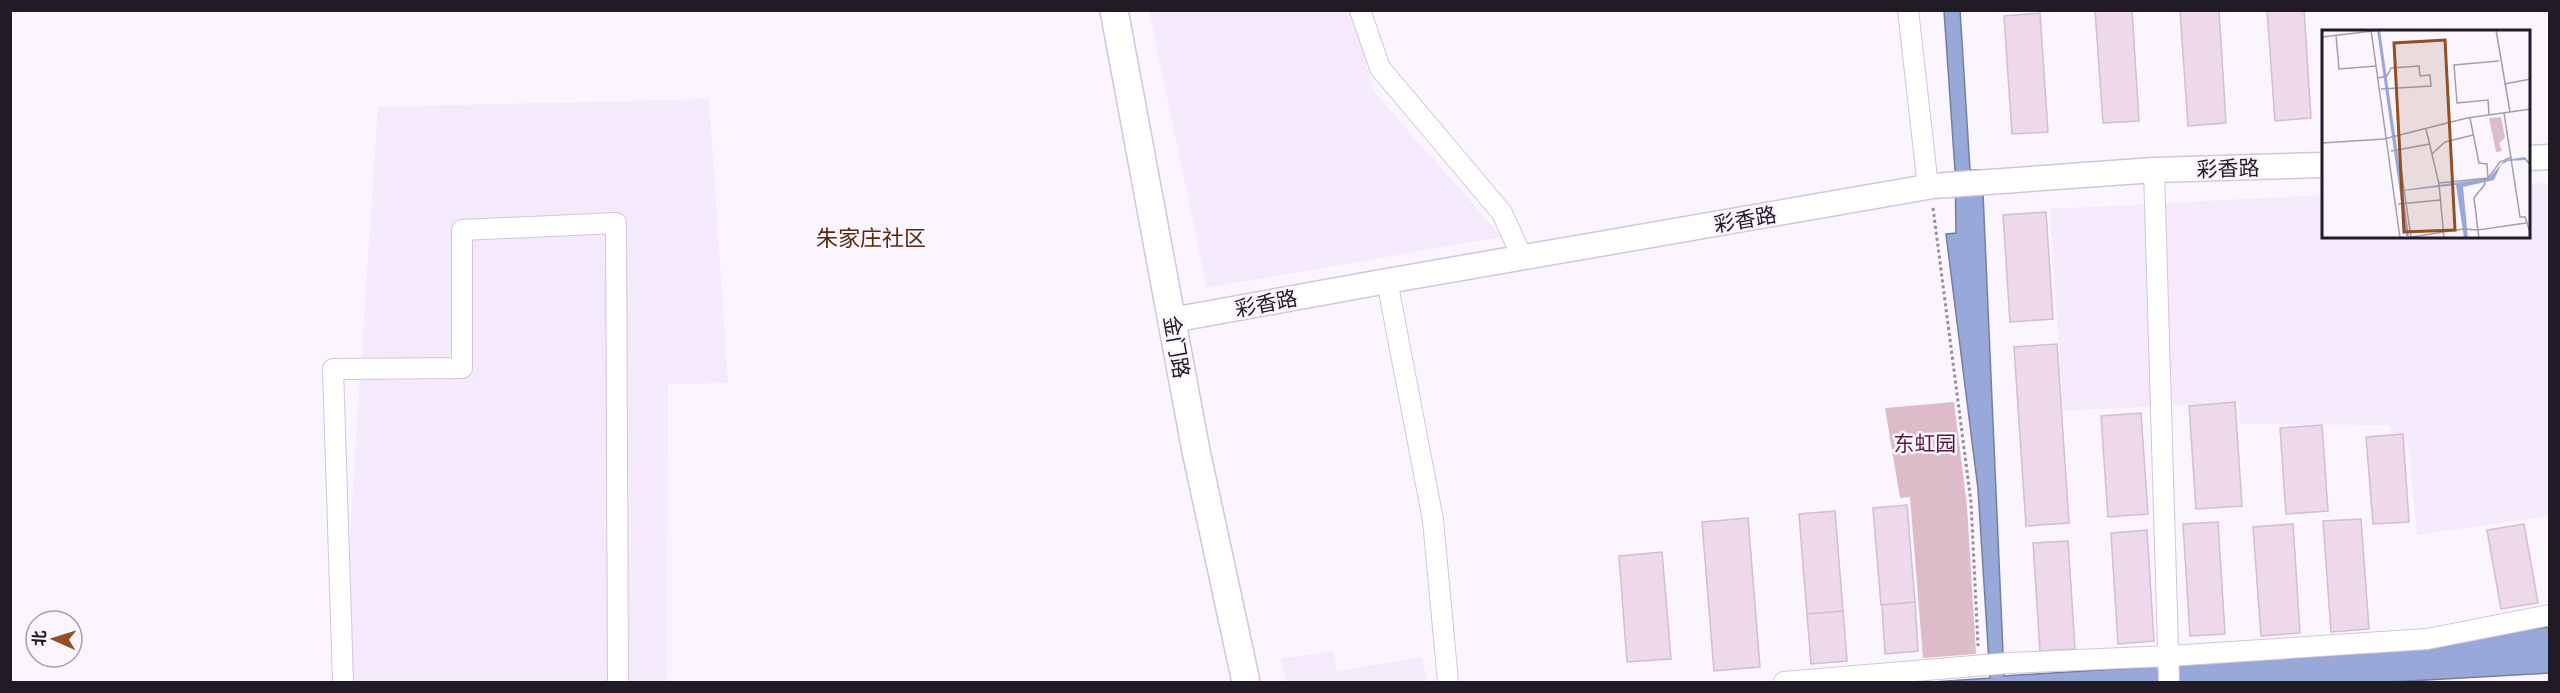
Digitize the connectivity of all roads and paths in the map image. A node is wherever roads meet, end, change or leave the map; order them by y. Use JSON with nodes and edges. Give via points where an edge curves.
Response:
{"nodes":[{"id":1,"x":1114,"y":10,"type":"edge"},
{"id":2,"x":1360,"y":10,"type":"edge"},
{"id":3,"x":1908,"y":10,"type":"edge"},
{"id":4,"x":2550,"y":157,"type":"edge"},
{"id":5,"x":2530,"y":158,"type":"edge"},
{"id":6,"x":2322,"y":165,"type":"edge"},
{"id":7,"x":2154,"y":170,"type":"junction"},
{"id":8,"x":1930,"y":187,"type":"junction"},
{"id":9,"x":1522,"y":257,"type":"junction"},
{"id":10,"x":1387,"y":280,"type":"junction"},
{"id":11,"x":1172,"y":320,"type":"junction"},
{"id":12,"x":2550,"y":615,"type":"edge"},
{"id":13,"x":1980,"y":666,"type":"junction"},
{"id":14,"x":2169,"y":667,"type":"edge"},
{"id":15,"x":343,"y":682,"type":"edge"},
{"id":16,"x":618,"y":682,"type":"edge"},
{"id":17,"x":1246,"y":682,"type":"edge"},
{"id":18,"x":1448,"y":682,"type":"edge"},
{"id":19,"x":1784,"y":682,"type":"edge"}],
"edges":[{"from":1,"to":11,"type":"main road","name":"金门路"},
{"from":2,"to":9,"type":"street","via":[[1380,68],[1502,213]]},
{"from":3,"to":8,"type":"street"},
{"from":4,"to":5,"type":"street"},
{"from":6,"to":7,"type":"street","name":"彩香路"},
{"from":7,"to":8,"type":"street","name":"彩香路"},
{"from":7,"to":14,"type":"street"},
{"from":8,"to":9,"type":"street","name":"彩香路"},
{"from":8,"to":13,"type":"path","via":[[1971,502]]},
{"from":9,"to":10,"type":"street","name":"彩香路"},
{"from":10,"to":11,"type":"street","name":"彩香路"},
{"from":10,"to":18,"type":"street","via":[[1433,520]]},
{"from":11,"to":17,"type":"main road","name":"金门路"},
{"from":12,"to":14,"type":"street","via":[[2427,639]]},
{"from":13,"to":14,"type":"street","via":[[2009,663]]},
{"from":13,"to":19,"type":"street"},
{"from":15,"to":16,"type":"street","via":[[333,369],[462,368],[462,230],[616,223]]}]}
